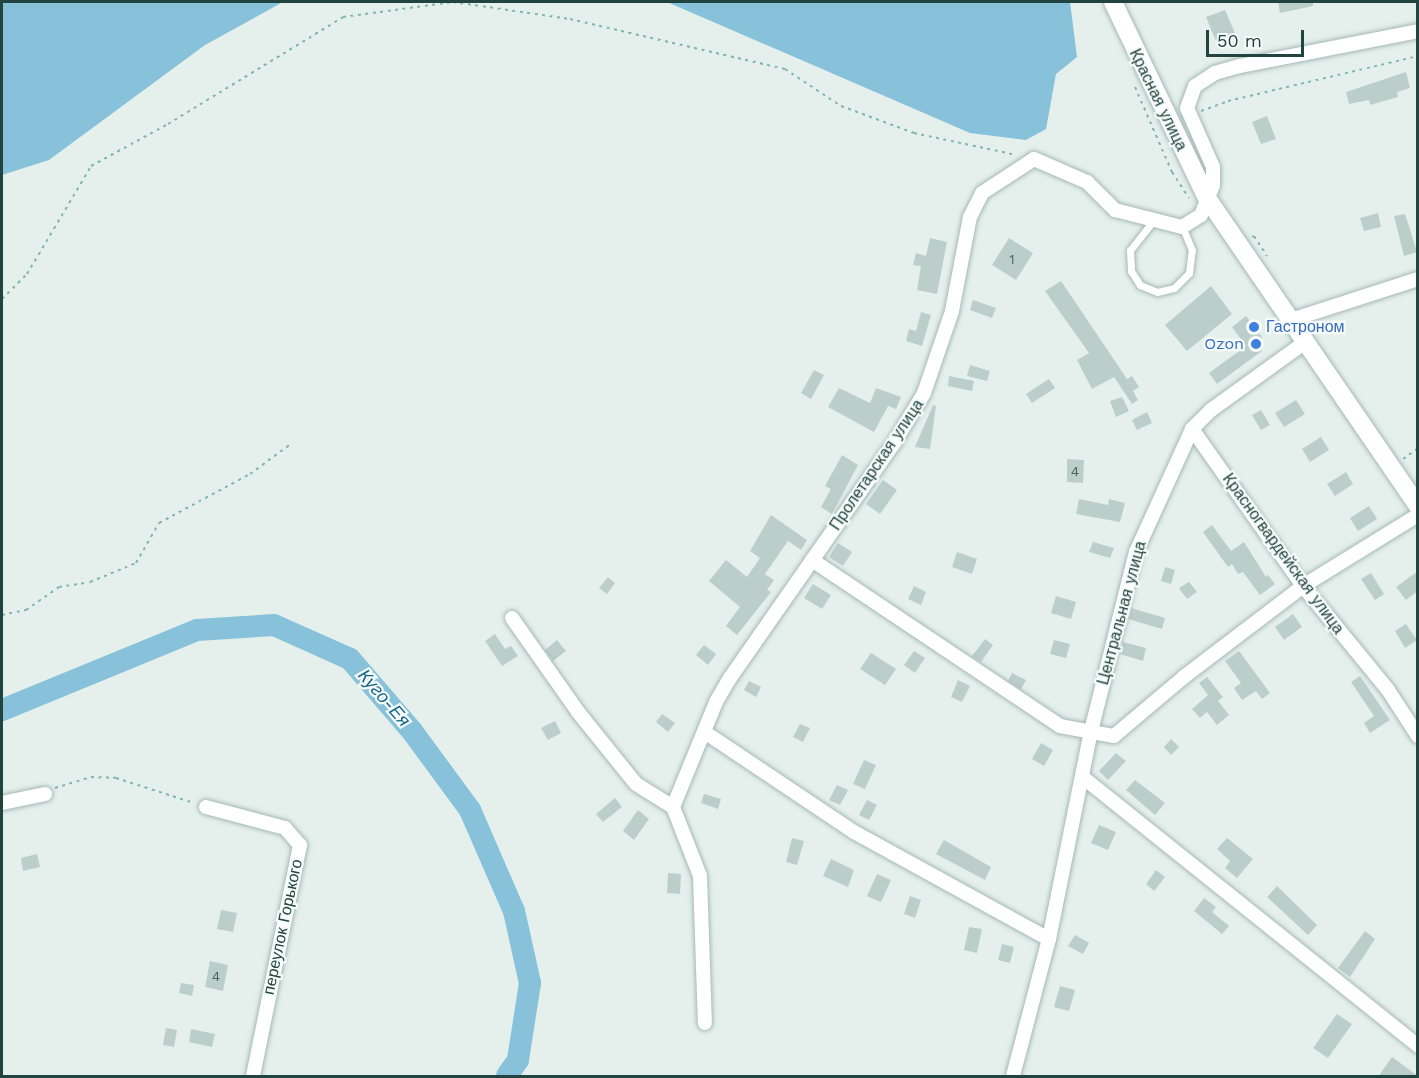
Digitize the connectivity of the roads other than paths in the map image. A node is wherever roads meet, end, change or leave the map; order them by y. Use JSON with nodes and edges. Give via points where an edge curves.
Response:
{"nodes":[{"id":1,"x":1113,"y":2,"type":"edge"},
{"id":2,"x":1418,"y":31,"type":"edge"},
{"id":3,"x":1207,"y":198,"type":"junction"},
{"id":4,"x":1155,"y":219,"type":"junction"},
{"id":5,"x":1182,"y":227,"type":"junction"},
{"id":6,"x":1418,"y":279,"type":"edge"},
{"id":7,"x":1290,"y":320,"type":"junction"},
{"id":8,"x":1304,"y":343,"type":"junction"},
{"id":9,"x":1192,"y":429,"type":"junction"},
{"id":10,"x":1418,"y":506,"type":"edge"},
{"id":11,"x":1418,"y":515,"type":"edge"},
{"id":12,"x":812,"y":560,"type":"junction"},
{"id":13,"x":1303,"y":586,"type":"junction"},
{"id":14,"x":512,"y":618,"type":"dead end"},
{"id":15,"x":1091,"y":731,"type":"junction"},
{"id":16,"x":706,"y":733,"type":"junction"},
{"id":17,"x":1418,"y":736,"type":"edge"},
{"id":18,"x":1084,"y":778,"type":"junction"},
{"id":19,"x":45,"y":794,"type":"road end"},
{"id":20,"x":2,"y":803,"type":"edge"},
{"id":21,"x":206,"y":807,"type":"road end"},
{"id":22,"x":673,"y":807,"type":"junction"},
{"id":23,"x":1049,"y":939,"type":"junction"},
{"id":24,"x":705,"y":1023,"type":"dead end"},
{"id":25,"x":1418,"y":1046,"type":"edge"},
{"id":26,"x":253,"y":1077,"type":"edge"},
{"id":27,"x":1013,"y":1077,"type":"edge"}],
"edges":[{"from":1,"to":3,"type":"street","name":"Красная улица","via":[[1163,129]]},
{"from":2,"to":3,"type":"street","via":[[1240,66],[1215,73],[1194,86],[1187,108],[1213,167],[1213,185]]},
{"from":3,"to":5,"type":"street","via":[[1201,215]]},
{"from":3,"to":7,"type":"street"},
{"from":4,"to":5,"type":"street"},
{"from":4,"to":5,"type":"lane","via":[[1131,250],[1131,271],[1140,285],[1157,292],[1174,288],[1189,273],[1192,250]]},
{"from":4,"to":12,"type":"street","name":"Пролетарская улица","via":[[1115,210],[1087,182],[1034,159],[982,193],[970,217],[952,311],[924,393]]},
{"from":6,"to":7,"type":"street"},
{"from":7,"to":8,"type":"street"},
{"from":8,"to":9,"type":"street","name":"Центральная улица","via":[[1211,410]]},
{"from":8,"to":10,"type":"street"},
{"from":9,"to":13,"type":"street","name":"Красногвардейская улица"},
{"from":9,"to":15,"type":"street","name":"Центральная улица","via":[[1136,552]]},
{"from":11,"to":13,"type":"street"},
{"from":12,"to":15,"type":"street","via":[[1060,726]]},
{"from":12,"to":16,"type":"street","name":"Пролетарская улица","via":[[730,678],[716,702]]},
{"from":13,"to":15,"type":"street","via":[[1114,736]]},
{"from":13,"to":17,"type":"street","name":"Красногвардейская улица","via":[[1388,690]]},
{"from":14,"to":22,"type":"street","via":[[578,712],[636,784]]},
{"from":15,"to":18,"type":"street","name":"Центральная улица"},
{"from":16,"to":22,"type":"street","name":"Пролетарская улица"},
{"from":16,"to":23,"type":"street","via":[[854,832]]},
{"from":18,"to":23,"type":"street","name":"Центральная улица"},
{"from":18,"to":25,"type":"street"},
{"from":19,"to":20,"type":"street"},
{"from":21,"to":26,"type":"street","name":"переулок Горького","via":[[285,828],[300,845]]},
{"from":22,"to":24,"type":"street","via":[[700,876]]},
{"from":23,"to":27,"type":"street","name":"Центральная улица"}]}
